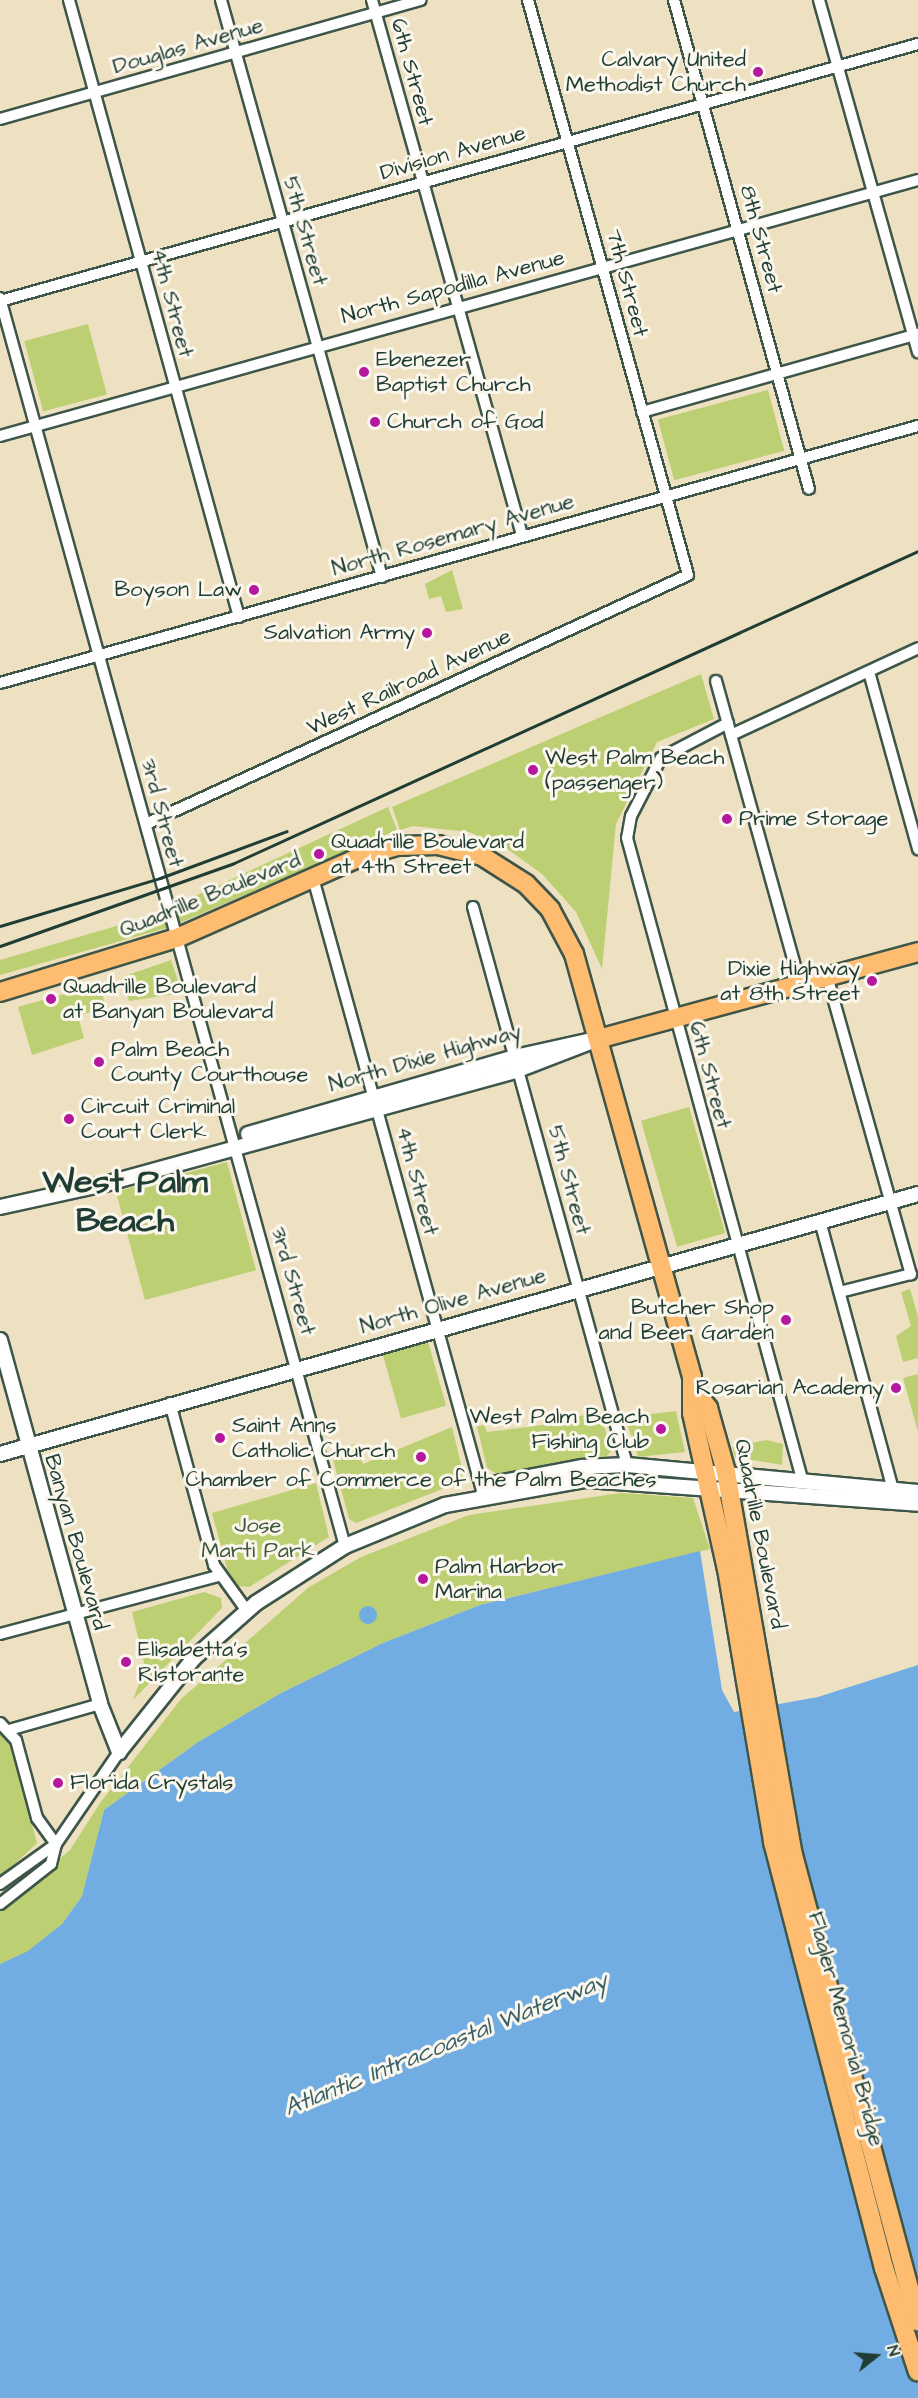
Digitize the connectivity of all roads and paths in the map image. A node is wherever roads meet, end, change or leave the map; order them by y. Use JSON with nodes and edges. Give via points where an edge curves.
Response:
{"nodes":[{"id":1,"x":69,"y":0,"type":"edge"},
{"id":2,"x":221,"y":0,"type":"edge"},
{"id":3,"x":372,"y":0,"type":"edge"},
{"id":4,"x":421,"y":0,"type":"edge"},
{"id":5,"x":528,"y":0,"type":"edge"},
{"id":6,"x":674,"y":0,"type":"edge"},
{"id":7,"x":819,"y":0,"type":"edge"},
{"id":8,"x":376,"y":13,"type":"junction"},
{"id":9,"x":918,"y":44,"type":"edge"},
{"id":10,"x":235,"y":53,"type":"junction"},
{"id":11,"x":837,"y":66,"type":"junction"},
{"id":12,"x":94,"y":92,"type":"junction"},
{"id":13,"x":703,"y":103,"type":"junction"},
{"id":14,"x":0,"y":119,"type":"edge"},
{"id":15,"x":567,"y":141,"type":"junction"},
{"id":16,"x":918,"y":180,"type":"edge"},
{"id":17,"x":423,"y":182,"type":"junction"},
{"id":18,"x":873,"y":192,"type":"junction"},
{"id":19,"x":282,"y":222,"type":"junction"},
{"id":20,"x":737,"y":228,"type":"junction"},
{"id":21,"x":141,"y":261,"type":"junction"},
{"id":22,"x":602,"y":266,"type":"junction"},
{"id":23,"x":0,"y":300,"type":"edge"},
{"id":24,"x":459,"y":306,"type":"junction"},
{"id":25,"x":916,"y":335,"type":"edge"},
{"id":26,"x":318,"y":345,"type":"junction"},
{"id":27,"x":918,"y":352,"type":"edge"},
{"id":28,"x":777,"y":373,"type":"junction"},
{"id":29,"x":175,"y":386,"type":"junction"},
{"id":30,"x":642,"y":412,"type":"junction"},
{"id":31,"x":35,"y":426,"type":"junction"},
{"id":32,"x":918,"y":426,"type":"edge"},
{"id":33,"x":0,"y":436,"type":"edge"},
{"id":34,"x":801,"y":459,"type":"junction"},
{"id":35,"x":809,"y":489,"type":"dead end"},
{"id":36,"x":665,"y":496,"type":"junction"},
{"id":37,"x":522,"y":535,"type":"junction"},
{"id":38,"x":688,"y":576,"type":"joint"},
{"id":39,"x":382,"y":577,"type":"junction"},
{"id":40,"x":239,"y":616,"type":"junction"},
{"id":41,"x":918,"y":648,"type":"edge"},
{"id":42,"x":98,"y":656,"type":"junction"},
{"id":43,"x":869,"y":672,"type":"junction"},
{"id":44,"x":716,"y":681,"type":"dead end"},
{"id":45,"x":0,"y":684,"type":"edge"},
{"id":46,"x":728,"y":723,"type":"junction"},
{"id":47,"x":731,"y":735,"type":"junction"},
{"id":48,"x":146,"y":824,"type":"junction"},
{"id":49,"x":918,"y":849,"type":"edge"},
{"id":50,"x":313,"y":878,"type":"junction"},
{"id":51,"x":472,"y":906,"type":"dead end"},
{"id":52,"x":177,"y":938,"type":"junction"},
{"id":53,"x":918,"y":952,"type":"edge"},
{"id":54,"x":827,"y":976,"type":"junction"},
{"id":55,"x":800,"y":984,"type":"junction"},
{"id":56,"x":0,"y":992,"type":"edge"},
{"id":57,"x":674,"y":1017,"type":"junction"},
{"id":58,"x":598,"y":1039,"type":"junction"},
{"id":59,"x":516,"y":1063,"type":"junction"},
{"id":60,"x":375,"y":1103,"type":"junction"},
{"id":61,"x":234,"y":1142,"type":"junction"},
{"id":62,"x":918,"y":1194,"type":"edge"},
{"id":63,"x":890,"y":1202,"type":"junction"},
{"id":64,"x":0,"y":1207,"type":"edge"},
{"id":65,"x":819,"y":1221,"type":"junction"},
{"id":66,"x":737,"y":1244,"type":"junction"},
{"id":67,"x":659,"y":1266,"type":"junction"},
{"id":68,"x":578,"y":1288,"type":"junction"},
{"id":69,"x":840,"y":1292,"type":"junction"},
{"id":70,"x":435,"y":1327,"type":"junction"},
{"id":71,"x":0,"y":1340,"type":"edge"},
{"id":72,"x":296,"y":1367,"type":"junction"},
{"id":73,"x":170,"y":1403,"type":"junction"},
{"id":74,"x":27,"y":1446,"type":"junction"},
{"id":75,"x":0,"y":1454,"type":"edge"},
{"id":76,"x":627,"y":1465,"type":"junction"},
{"id":77,"x":718,"y":1479,"type":"junction"},
{"id":78,"x":802,"y":1479,"type":"junction"},
{"id":79,"x":893,"y":1489,"type":"junction"},
{"id":80,"x":918,"y":1492,"type":"edge"},
{"id":81,"x":483,"y":1494,"type":"junction"},
{"id":82,"x":918,"y":1504,"type":"edge"},
{"id":83,"x":345,"y":1546,"type":"junction"},
{"id":84,"x":218,"y":1576,"type":"junction"},
{"id":85,"x":247,"y":1611,"type":"junction"},
{"id":86,"x":75,"y":1616,"type":"junction"},
{"id":87,"x":0,"y":1634,"type":"edge"},
{"id":88,"x":755,"y":1693,"type":"junction"},
{"id":89,"x":100,"y":1704,"type":"junction"},
{"id":90,"x":0,"y":1722,"type":"edge"},
{"id":91,"x":9,"y":1730,"type":"junction"},
{"id":92,"x":119,"y":1752,"type":"junction"},
{"id":93,"x":56,"y":1844,"type":"junction"},
{"id":94,"x":0,"y":1884,"type":"edge"},
{"id":95,"x":1,"y":1903,"type":"edge"},
{"id":96,"x":918,"y":2322,"type":"edge"},
{"id":97,"x":918,"y":2372,"type":"edge"}],
"edges":[{"from":1,"to":12,"type":"street","name":"4th Street"},
{"from":2,"to":10,"type":"street","name":"5th Street"},
{"from":3,"to":8,"type":"street","name":"6th Street"},
{"from":4,"to":8,"type":"street","name":"Douglas Avenue"},
{"from":5,"to":15,"type":"street","name":"7th Street"},
{"from":6,"to":13,"type":"street","name":"8th Street"},
{"from":7,"to":11,"type":"street"},
{"from":8,"to":10,"type":"street","name":"Douglas Avenue"},
{"from":8,"to":17,"type":"street","name":"6th Street"},
{"from":9,"to":11,"type":"street","name":"Division Avenue"},
{"from":10,"to":12,"type":"street","name":"Douglas Avenue"},
{"from":10,"to":19,"type":"street","name":"5th Street"},
{"from":11,"to":13,"type":"street","name":"Division Avenue"},
{"from":11,"to":18,"type":"street"},
{"from":12,"to":14,"type":"street","name":"Douglas Avenue"},
{"from":12,"to":21,"type":"street","name":"4th Street"},
{"from":13,"to":15,"type":"street","name":"Division Avenue"},
{"from":13,"to":20,"type":"street","name":"8th Street"},
{"from":15,"to":17,"type":"street","name":"Division Avenue"},
{"from":15,"to":22,"type":"street","name":"7th Street"},
{"from":16,"to":18,"type":"street","name":"North Sapodilla Avenue"},
{"from":17,"to":19,"type":"street","name":"Division Avenue"},
{"from":17,"to":24,"type":"street","name":"6th Street"},
{"from":18,"to":20,"type":"street","name":"North Sapodilla Avenue"},
{"from":18,"to":25,"type":"street"},
{"from":19,"to":21,"type":"street","name":"Division Avenue"},
{"from":19,"to":26,"type":"street","name":"5th Street"},
{"from":20,"to":22,"type":"street","name":"North Sapodilla Avenue"},
{"from":20,"to":28,"type":"street","name":"8th Street"},
{"from":21,"to":23,"type":"street","name":"Division Avenue"},
{"from":21,"to":29,"type":"street","name":"4th Street"},
{"from":22,"to":24,"type":"street","name":"North Sapodilla Avenue"},
{"from":22,"to":30,"type":"street","name":"7th Street"},
{"from":23,"to":31,"type":"street","name":"3rd Street"},
{"from":24,"to":26,"type":"street","name":"North Sapodilla Avenue"},
{"from":24,"to":37,"type":"street","name":"6th Street"},
{"from":25,"to":27,"type":"street"},
{"from":25,"to":28,"type":"street"},
{"from":26,"to":29,"type":"street","name":"North Sapodilla Avenue"},
{"from":26,"to":39,"type":"street","name":"5th Street"},
{"from":28,"to":30,"type":"street"},
{"from":28,"to":34,"type":"street","name":"8th Street"},
{"from":29,"to":31,"type":"street","name":"North Sapodilla Avenue"},
{"from":29,"to":40,"type":"street","name":"4th Street"},
{"from":30,"to":36,"type":"street","name":"7th Street"},
{"from":31,"to":33,"type":"street","name":"North Sapodilla Avenue"},
{"from":31,"to":42,"type":"street","name":"3rd Street"},
{"from":32,"to":34,"type":"street","name":"North Rosemary Avenue"},
{"from":34,"to":35,"type":"street","name":"8th Street"},
{"from":34,"to":36,"type":"street","name":"North Rosemary Avenue"},
{"from":36,"to":37,"type":"street","name":"North Rosemary Avenue"},
{"from":36,"to":38,"type":"street","name":"7th Street"},
{"from":37,"to":39,"type":"street","name":"North Rosemary Avenue"},
{"from":38,"to":48,"type":"street","name":"West Railroad Avenue"},
{"from":39,"to":40,"type":"street","name":"North Rosemary Avenue"},
{"from":40,"to":42,"type":"street","name":"North Rosemary Avenue"},
{"from":41,"to":43,"type":"street"},
{"from":42,"to":45,"type":"street","name":"North Rosemary Avenue"},
{"from":42,"to":48,"type":"street","name":"3rd Street"},
{"from":43,"to":47,"type":"street"},
{"from":43,"to":49,"type":"street"},
{"from":44,"to":46,"type":"street"},
{"from":46,"to":47,"type":"street"},
{"from":46,"to":57,"type":"street","name":"6th Street","via":[[661,758],[631,816],[627,838]]},
{"from":47,"to":55,"type":"street"},
{"from":48,"to":52,"type":"street","name":"3rd Street"},
{"from":50,"to":52,"type":"main road","name":"Quadrille Boulevard"},
{"from":50,"to":58,"type":"main road","name":"Quadrille Boulevard","via":[[384,849],[438,845],[495,862],[538,895],[568,939]]},
{"from":50,"to":60,"type":"street","name":"4th Street"},
{"from":51,"to":59,"type":"street","name":"5th Street"},
{"from":52,"to":56,"type":"main road","name":"Quadrille Boulevard"},
{"from":52,"to":61,"type":"street","name":"3rd Street"},
{"from":53,"to":54,"type":"main road","name":"North Dixie Highway"},
{"from":54,"to":55,"type":"main road","name":"North Dixie Highway"},
{"from":54,"to":63,"type":"street"},
{"from":55,"to":57,"type":"main road","name":"North Dixie Highway"},
{"from":57,"to":58,"type":"main road","name":"North Dixie Highway"},
{"from":57,"to":66,"type":"street","name":"6th Street"},
{"from":58,"to":59,"type":"street","name":"North Dixie Highway"},
{"from":58,"to":67,"type":"main road","name":"Quadrille Boulevard"},
{"from":59,"to":60,"type":"street","name":"North Dixie Highway"},
{"from":59,"to":68,"type":"street","name":"5th Street"},
{"from":60,"to":61,"type":"street","name":"North Dixie Highway"},
{"from":60,"to":70,"type":"street","name":"4th Street"},
{"from":61,"to":64,"type":"street","name":"North Dixie Highway","via":[[96,1185]]},
{"from":61,"to":72,"type":"street","name":"3rd Street"},
{"from":62,"to":63,"type":"street","name":"North Olive Avenue"},
{"from":63,"to":65,"type":"street","name":"North Olive Avenue"},
{"from":63,"to":69,"type":"street","via":[[911,1274]]},
{"from":65,"to":66,"type":"street","name":"North Olive Avenue"},
{"from":65,"to":69,"type":"street"},
{"from":66,"to":67,"type":"street","name":"North Olive Avenue"},
{"from":66,"to":78,"type":"street","name":"6th Street"},
{"from":67,"to":68,"type":"street","name":"North Olive Avenue"},
{"from":67,"to":77,"type":"main road","name":"Quadrille Boulevard","via":[[694,1389],[692,1413]]},
{"from":68,"to":70,"type":"street","name":"North Olive Avenue"},
{"from":68,"to":76,"type":"street","name":"5th Street"},
{"from":69,"to":79,"type":"street"},
{"from":70,"to":72,"type":"street","name":"North Olive Avenue"},
{"from":70,"to":81,"type":"street","name":"4th Street"},
{"from":71,"to":74,"type":"street","name":"Banyan Boulevard"},
{"from":72,"to":73,"type":"street","name":"North Olive Avenue"},
{"from":72,"to":83,"type":"street","name":"3rd Street"},
{"from":73,"to":74,"type":"street","name":"North Olive Avenue"},
{"from":73,"to":84,"type":"street"},
{"from":74,"to":75,"type":"street","name":"North Olive Avenue"},
{"from":74,"to":86,"type":"street","name":"Banyan Boulevard"},
{"from":76,"to":77,"type":"street"},
{"from":76,"to":81,"type":"street","via":[[582,1467],[498,1483]]},
{"from":77,"to":78,"type":"street"},
{"from":77,"to":81,"type":"street","via":[[586,1480],[503,1496]]},
{"from":77,"to":82,"type":"street"},
{"from":77,"to":88,"type":"main road","name":"Quadrille Boulevard"},
{"from":78,"to":79,"type":"street"},
{"from":79,"to":80,"type":"street"},
{"from":81,"to":83,"type":"street"},
{"from":83,"to":85,"type":"street"},
{"from":84,"to":85,"type":"street"},
{"from":84,"to":86,"type":"street"},
{"from":85,"to":92,"type":"street","via":[[170,1685]]},
{"from":86,"to":87,"type":"street"},
{"from":86,"to":89,"type":"street","name":"Banyan Boulevard"},
{"from":88,"to":96,"type":"main road","name":"Flagler Memorial Bridge","via":[[793,1855]]},
{"from":88,"to":97,"type":"main road","name":"Flagler Memorial Bridge","via":[[784,1890],[884,2268]]},
{"from":89,"to":91,"type":"street"},
{"from":89,"to":92,"type":"street","name":"Banyan Boulevard"},
{"from":90,"to":91,"type":"street"},
{"from":91,"to":93,"type":"street","via":[[37,1818]]},
{"from":92,"to":93,"type":"street"},
{"from":93,"to":94,"type":"street"},
{"from":93,"to":95,"type":"street","via":[[51,1864]]}]}
